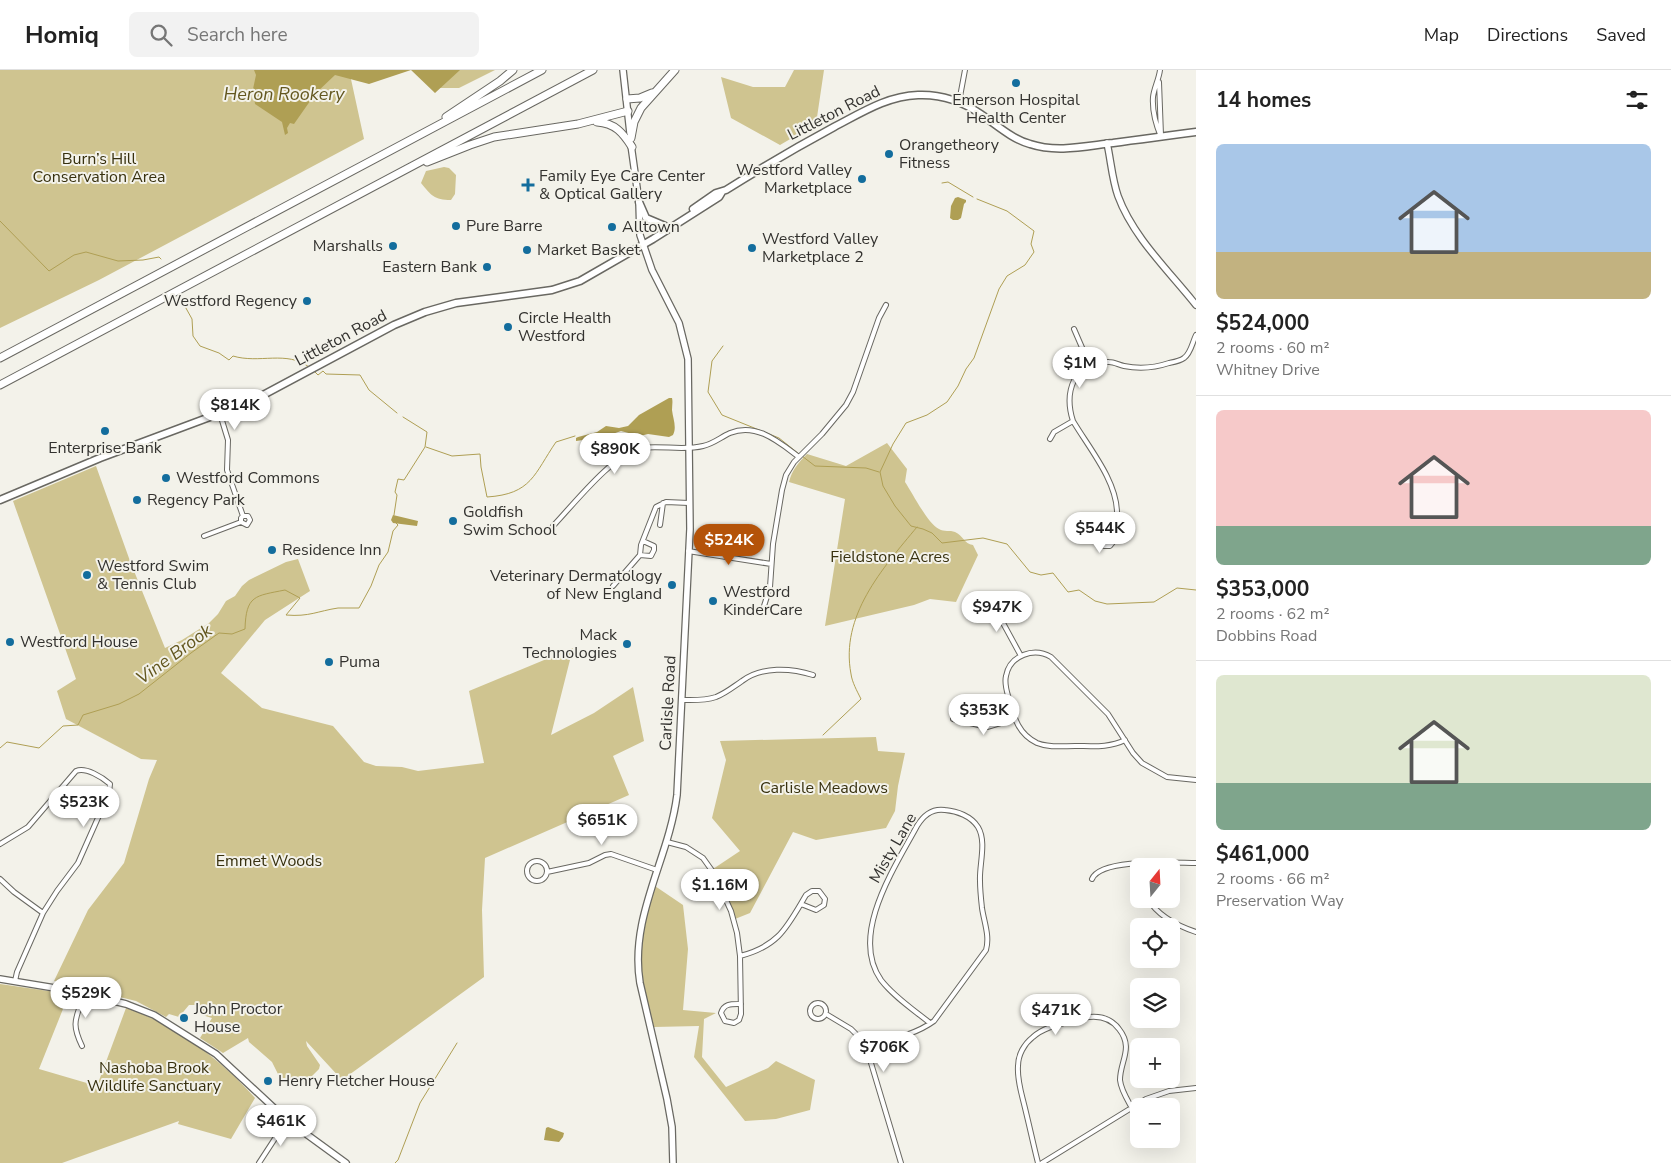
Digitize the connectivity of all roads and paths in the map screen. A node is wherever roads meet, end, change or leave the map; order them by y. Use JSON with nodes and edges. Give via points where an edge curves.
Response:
{"nodes":[{"id":1,"x":513,"y":70,"type":"edge"},
{"id":2,"x":542,"y":70,"type":"edge"},
{"id":3,"x":593,"y":70,"type":"edge"},
{"id":4,"x":623,"y":70,"type":"edge"},
{"id":5,"x":675,"y":70,"type":"edge"},
{"id":6,"x":965,"y":70,"type":"edge"},
{"id":7,"x":1160,"y":70,"type":"edge"},
{"id":8,"x":655,"y":92,"type":"junction"},
{"id":9,"x":627,"y":100,"type":"junction"},
{"id":10,"x":958,"y":102,"type":"junction"},
{"id":11,"x":628,"y":111,"type":"junction"},
{"id":12,"x":584,"y":122,"type":"junction"},
{"id":13,"x":1196,"y":132,"type":"edge"},
{"id":14,"x":1161,"y":137,"type":"junction"},
{"id":15,"x":415,"y":138,"type":"junction"},
{"id":16,"x":631,"y":138,"type":"junction"},
{"id":17,"x":1107,"y":144,"type":"junction"},
{"id":18,"x":632,"y":147,"type":"junction"},
{"id":19,"x":401,"y":172,"type":"junction"},
{"id":20,"x":722,"y":192,"type":"junction"},
{"id":21,"x":639,"y":202,"type":"junction"},
{"id":22,"x":665,"y":226,"type":"junction"},
{"id":23,"x":643,"y":244,"type":"junction"},
{"id":24,"x":886,"y":305,"type":"dead end"},
{"id":25,"x":1196,"y":305,"type":"edge"},
{"id":26,"x":1074,"y":329,"type":"dead end"},
{"id":27,"x":1196,"y":335,"type":"edge"},
{"id":28,"x":0,"y":358,"type":"edge"},
{"id":29,"x":1090,"y":366,"type":"junction"},
{"id":30,"x":0,"y":385,"type":"edge"},
{"id":31,"x":220,"y":414,"type":"junction"},
{"id":32,"x":1073,"y":421,"type":"junction"},
{"id":33,"x":1050,"y":439,"type":"dead end"},
{"id":34,"x":688,"y":447,"type":"junction"},
{"id":35,"x":799,"y":457,"type":"junction"},
{"id":36,"x":0,"y":500,"type":"edge"},
{"id":37,"x":664,"y":503,"type":"junction"},
{"id":38,"x":689,"y":503,"type":"junction"},
{"id":39,"x":244,"y":516,"type":"junction"},
{"id":40,"x":241,"y":522,"type":"junction"},
{"id":41,"x":1116,"y":524,"type":"junction"},
{"id":42,"x":660,"y":525,"type":"dead end"},
{"id":43,"x":553,"y":526,"type":"dead end"},
{"id":44,"x":204,"y":536,"type":"dead end"},
{"id":45,"x":643,"y":541,"type":"junction"},
{"id":46,"x":688,"y":551,"type":"junction"},
{"id":47,"x":640,"y":555,"type":"junction"},
{"id":48,"x":771,"y":564,"type":"junction"},
{"id":49,"x":613,"y":586,"type":"dead end"},
{"id":50,"x":990,"y":601,"type":"dead end"},
{"id":51,"x":764,"y":606,"type":"dead end"},
{"id":52,"x":1021,"y":656,"type":"junction"},
{"id":53,"x":814,"y":675,"type":"dead end"},
{"id":54,"x":681,"y":700,"type":"junction"},
{"id":55,"x":953,"y":719,"type":"dead end"},
{"id":56,"x":1014,"y":719,"type":"junction"},
{"id":57,"x":1125,"y":740,"type":"junction"},
{"id":58,"x":1196,"y":780,"type":"edge"},
{"id":59,"x":666,"y":842,"type":"junction"},
{"id":60,"x":0,"y":844,"type":"edge"},
{"id":61,"x":1196,"y":863,"type":"edge"},
{"id":62,"x":1180,"y":864,"type":"edge"},
{"id":63,"x":1130,"y":865,"type":"edge"},
{"id":64,"x":658,"y":870,"type":"junction"},
{"id":65,"x":547,"y":872,"type":"junction"},
{"id":66,"x":0,"y":879,"type":"edge"},
{"id":67,"x":1092,"y":879,"type":"dead end"},
{"id":68,"x":801,"y":904,"type":"junction"},
{"id":69,"x":1155,"y":908,"type":"edge"},
{"id":70,"x":43,"y":913,"type":"junction"},
{"id":71,"x":1196,"y":932,"type":"edge"},
{"id":72,"x":740,"y":956,"type":"junction"},
{"id":73,"x":0,"y":979,"type":"edge"},
{"id":74,"x":15,"y":981,"type":"junction"},
{"id":75,"x":84,"y":994,"type":"junction"},
{"id":76,"x":740,"y":1004,"type":"junction"},
{"id":77,"x":826,"y":1014,"type":"junction"},
{"id":78,"x":930,"y":1024,"type":"junction"},
{"id":79,"x":82,"y":1046,"type":"dead end"},
{"id":80,"x":867,"y":1046,"type":"junction"},
{"id":81,"x":1196,"y":1088,"type":"edge"},
{"id":82,"x":1151,"y":1098,"type":"edge"},
{"id":83,"x":1130,"y":1104,"type":"edge"},
{"id":84,"x":1130,"y":1109,"type":"edge"},
{"id":85,"x":287,"y":1120,"type":"junction"},
{"id":86,"x":259,"y":1163,"type":"edge"},
{"id":87,"x":346,"y":1163,"type":"edge"},
{"id":88,"x":674,"y":1163,"type":"edge"},
{"id":89,"x":901,"y":1163,"type":"edge"},
{"id":90,"x":1038,"y":1163,"type":"edge"},
{"id":91,"x":1042,"y":1163,"type":"edge"}],
"edges":[{"from":1,"to":15,"type":"highway"},
{"from":2,"to":15,"type":"highway"},
{"from":3,"to":19,"type":"highway"},
{"from":4,"to":9,"type":"main road","name":"Carlisle Road"},
{"from":5,"to":8,"type":"highway"},
{"from":6,"to":10,"type":"street"},
{"from":7,"to":14,"type":"street","via":[[1153,104]]},
{"from":8,"to":9,"type":"highway"},
{"from":8,"to":16,"type":"highway","via":[[637,114]]},
{"from":9,"to":11,"type":"main road","name":"Carlisle Road"},
{"from":10,"to":17,"type":"main road","name":"Littleton Road","via":[[1031,145],[1054,148]]},
{"from":10,"to":20,"type":"main road","name":"Littleton Road","via":[[921,95],[886,101],[777,158]]},
{"from":11,"to":12,"type":"highway"},
{"from":11,"to":16,"type":"main road","name":"Carlisle Road"},
{"from":12,"to":18,"type":"highway","via":[[612,125],[622,132]]},
{"from":12,"to":19,"type":"highway","via":[[494,137]]},
{"from":13,"to":14,"type":"main road","name":"Littleton Road"},
{"from":14,"to":17,"type":"main road","name":"Littleton Road"},
{"from":15,"to":28,"type":"highway"},
{"from":16,"to":18,"type":"main road","name":"Carlisle Road"},
{"from":17,"to":25,"type":"main road","via":[[1114,183],[1127,216]]},
{"from":18,"to":21,"type":"main road","name":"Carlisle Road"},
{"from":19,"to":30,"type":"highway"},
{"from":20,"to":22,"type":"main road","name":"Littleton Road"},
{"from":20,"to":23,"type":"main road","name":"Littleton Road","via":[[719,197]]},
{"from":21,"to":22,"type":"main road","via":[[646,218]]},
{"from":21,"to":23,"type":"main road","name":"Carlisle Road"},
{"from":22,"to":23,"type":"main road","name":"Littleton Road"},
{"from":23,"to":31,"type":"main road","name":"Littleton Road","via":[[587,278],[558,289],[456,303],[425,312]]},
{"from":23,"to":34,"type":"main road","name":"Carlisle Road","via":[[652,270],[679,323],[685,344],[689,383]]},
{"from":24,"to":35,"type":"street","via":[[846,405]]},
{"from":26,"to":29,"type":"street"},
{"from":27,"to":29,"type":"street","via":[[1190,352],[1184,358],[1163,365],[1139,368],[1109,362]]},
{"from":29,"to":32,"type":"street","via":[[1079,372],[1069,391]]},
{"from":31,"to":36,"type":"main road","name":"Littleton Road","via":[[100,458]]},
{"from":31,"to":39,"type":"street","via":[[228,440],[227,470]]},
{"from":32,"to":33,"type":"street","via":[[1054,432]]},
{"from":32,"to":41,"type":"street","via":[[1106,474],[1117,509]]},
{"from":34,"to":35,"type":"street","via":[[702,446],[745,430],[772,437]]},
{"from":34,"to":38,"type":"main road","name":"Carlisle Road"},
{"from":34,"to":43,"type":"street","via":[[646,448],[627,453]]},
{"from":35,"to":48,"type":"street","via":[[790,468],[782,490]]},
{"from":37,"to":38,"type":"street"},
{"from":37,"to":42,"type":"street"},
{"from":37,"to":45,"type":"street","via":[[654,509]]},
{"from":38,"to":46,"type":"main road","name":"Carlisle Road"},
{"from":39,"to":40,"type":"street"},
{"from":39,"to":40,"type":"street","via":[[250,518],[250,522],[247,526]]},
{"from":40,"to":44,"type":"street"},
{"from":41,"to":41,"type":"street","via":[[1102,536],[1104,546],[1114,542]]},
{"from":45,"to":47,"type":"street"},
{"from":45,"to":47,"type":"street","via":[[654,546],[654,550],[651,556]]},
{"from":46,"to":48,"type":"street"},
{"from":46,"to":54,"type":"main road","name":"Carlisle Road"},
{"from":47,"to":49,"type":"street"},
{"from":48,"to":51,"type":"street","via":[[770,587]]},
{"from":50,"to":52,"type":"street"},
{"from":52,"to":56,"type":"street","via":[[1009,667],[1005,679]]},
{"from":52,"to":57,"type":"street","via":[[1036,652],[1054,659],[1108,714]]},
{"from":53,"to":54,"type":"street","via":[[796,670],[764,672],[747,678],[717,697]]},
{"from":54,"to":59,"type":"main road","name":"Carlisle Road","via":[[675,814]]},
{"from":55,"to":56,"type":"street","via":[[987,727]]},
{"from":56,"to":57,"type":"street","via":[[1026,735],[1044,745],[1104,746]]},
{"from":57,"to":58,"type":"street","via":[[1142,763],[1154,771],[1167,777]]},
{"from":59,"to":64,"type":"main road","name":"Carlisle Road"},
{"from":59,"to":72,"type":"street","via":[[694,850],[710,866],[730,911]]},
{"from":60,"to":70,"type":"street","via":[[28,827],[76,772],[90,772],[110,784],[83,854]]},
{"from":61,"to":62,"type":"street"},
{"from":63,"to":67,"type":"street","via":[[1098,870]]},
{"from":64,"to":65,"type":"street","via":[[611,854],[589,863]]},
{"from":64,"to":88,"type":"main road","name":"Carlisle Road","via":[[641,922],[637,964],[667,1099]]},
{"from":65,"to":65,"type":"street","via":[[542,880],[536,881],[530,879],[526,870],[531,862],[538,861],[544,864]]},
{"from":66,"to":70,"type":"street"},
{"from":68,"to":68,"type":"street","via":[[812,891],[822,893],[825,899],[824,905],[816,910]]},
{"from":68,"to":72,"type":"street","via":[[775,940],[762,949]]},
{"from":69,"to":71,"type":"street","via":[[1184,928]]},
{"from":70,"to":74,"type":"street"},
{"from":72,"to":76,"type":"street"},
{"from":73,"to":74,"type":"main road"},
{"from":74,"to":75,"type":"main road"},
{"from":75,"to":79,"type":"street","via":[[74,1024]]},
{"from":75,"to":85,"type":"main road","via":[[134,1006],[154,1015],[218,1056]]},
{"from":76,"to":76,"type":"street","via":[[739,1020],[725,1022],[721,1013],[724,1007]]},
{"from":77,"to":77,"type":"street","via":[[822,1003],[810,1008],[814,1018],[820,1019]]},
{"from":77,"to":80,"type":"street","via":[[856,1032]]},
{"from":78,"to":78,"type":"street","name":"Misty Lane","via":[[881,980],[873,962],[871,942],[879,901],[909,842],[925,816],[942,810],[968,817],[981,833],[980,882],[988,943],[985,953]]},
{"from":78,"to":80,"type":"street","name":"Misty Lane"},
{"from":80,"to":89,"type":"street"},
{"from":81,"to":82,"type":"street"},
{"from":83,"to":90,"type":"street","via":[[1120,1082],[1126,1044],[1112,1021],[1085,1016],[1037,1034],[1025,1046],[1018,1067]]},
{"from":84,"to":91,"type":"street"},
{"from":85,"to":86,"type":"street"},
{"from":85,"to":87,"type":"main road"}]}
